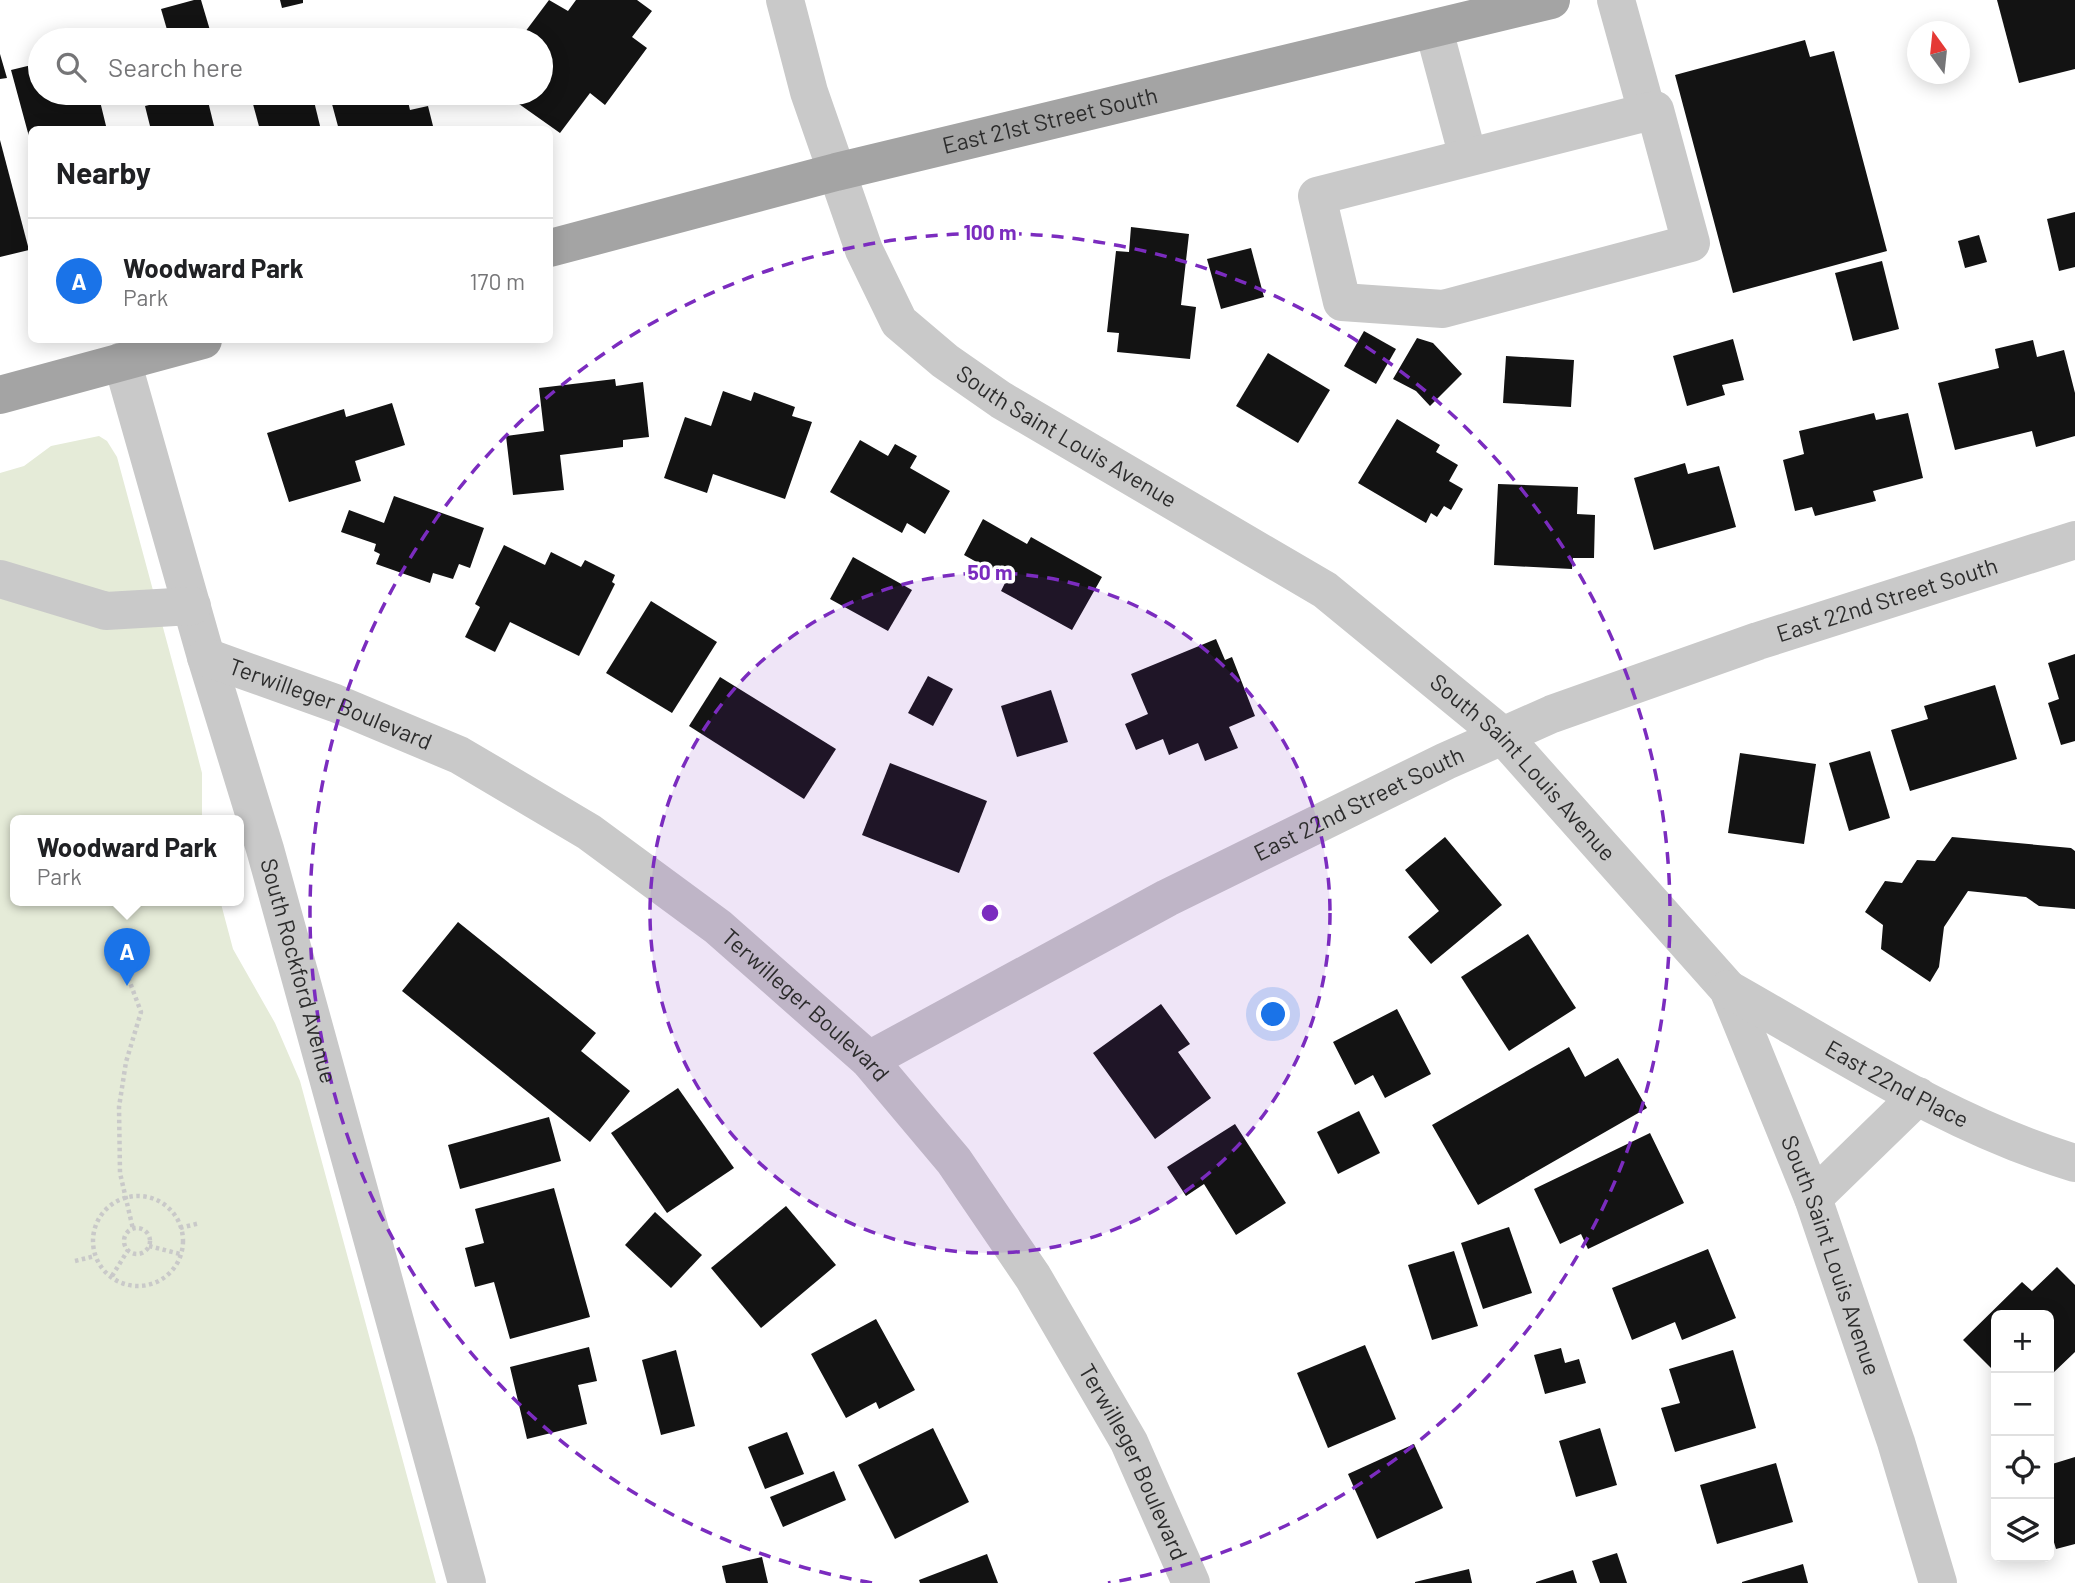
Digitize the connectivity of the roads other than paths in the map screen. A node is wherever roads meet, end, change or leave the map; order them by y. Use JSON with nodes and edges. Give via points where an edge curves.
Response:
{"nodes":[{"id":1,"x":785,"y":0,"type":"edge"},
{"id":2,"x":1551,"y":0,"type":"edge"},
{"id":3,"x":1616,"y":0,"type":"edge"},
{"id":4,"x":1434,"y":30,"type":"junction"},
{"id":5,"x":1647,"y":112,"type":"junction"},
{"id":6,"x":1468,"y":158,"type":"junction"},
{"id":7,"x":836,"y":172,"type":"junction"},
{"id":8,"x":553,"y":247,"type":"edge"},
{"id":9,"x":191,"y":343,"type":"edge"},
{"id":10,"x":122,"y":361,"type":"junction"},
{"id":11,"x":0,"y":395,"type":"edge"},
{"id":12,"x":2075,"y":540,"type":"edge"},
{"id":13,"x":0,"y":579,"type":"edge"},
{"id":14,"x":192,"y":606,"type":"junction"},
{"id":15,"x":206,"y":657,"type":"junction"},
{"id":16,"x":1503,"y":736,"type":"junction"},
{"id":17,"x":1728,"y":989,"type":"junction"},
{"id":18,"x":869,"y":1060,"type":"junction"},
{"id":19,"x":1918,"y":1096,"type":"junction"},
{"id":20,"x":2075,"y":1163,"type":"edge"},
{"id":21,"x":1813,"y":1198,"type":"junction"},
{"id":22,"x":467,"y":1583,"type":"edge"},
{"id":23,"x":1191,"y":1583,"type":"edge"},
{"id":24,"x":1938,"y":1583,"type":"edge"}],
"edges":[{"from":1,"to":7,"type":"street","name":"South Saint Louis Avenue"},
{"from":2,"to":4,"type":"main road","name":"East 21st Street South"},
{"from":3,"to":5,"type":"street"},
{"from":4,"to":6,"type":"street"},
{"from":4,"to":7,"type":"main road","name":"East 21st Street South"},
{"from":5,"to":6,"type":"street"},
{"from":5,"to":6,"type":"street","via":[[1655,110],[1691,243],[1443,309],[1342,302],[1317,196]]},
{"from":7,"to":8,"type":"main road","name":"East 21st Street South"},
{"from":7,"to":16,"type":"street","name":"South Saint Louis Avenue","via":[[866,256],[900,322],[946,362],[1001,400],[1325,590]]},
{"from":9,"to":10,"type":"main road"},
{"from":10,"to":11,"type":"main road"},
{"from":10,"to":14,"type":"street","name":"South Rockford Avenue"},
{"from":12,"to":16,"type":"street","name":"East 22nd Street South","via":[[1758,641],[1552,714]]},
{"from":13,"to":14,"type":"street","via":[[106,611]]},
{"from":14,"to":15,"type":"street","name":"South Rockford Avenue"},
{"from":15,"to":18,"type":"street","name":"Terwilleger Boulevard","via":[[335,703],[459,755],[589,832],[718,927]]},
{"from":15,"to":22,"type":"street","name":"South Rockford Avenue","via":[[265,849]]},
{"from":16,"to":17,"type":"street","name":"South Saint Louis Avenue"},
{"from":16,"to":18,"type":"street","name":"East 22nd Street South","via":[[1167,898]]},
{"from":17,"to":19,"type":"street","name":"East 22nd Place"},
{"from":17,"to":21,"type":"street","name":"South Saint Louis Avenue"},
{"from":18,"to":23,"type":"street","name":"Terwilleger Boulevard","via":[[954,1161],[1033,1277],[1129,1442]]},
{"from":19,"to":20,"type":"street","name":"East 22nd Place","via":[[2021,1146]]},
{"from":19,"to":21,"type":"street"},
{"from":21,"to":24,"type":"street","name":"South Saint Louis Avenue","via":[[1896,1442]]}]}
